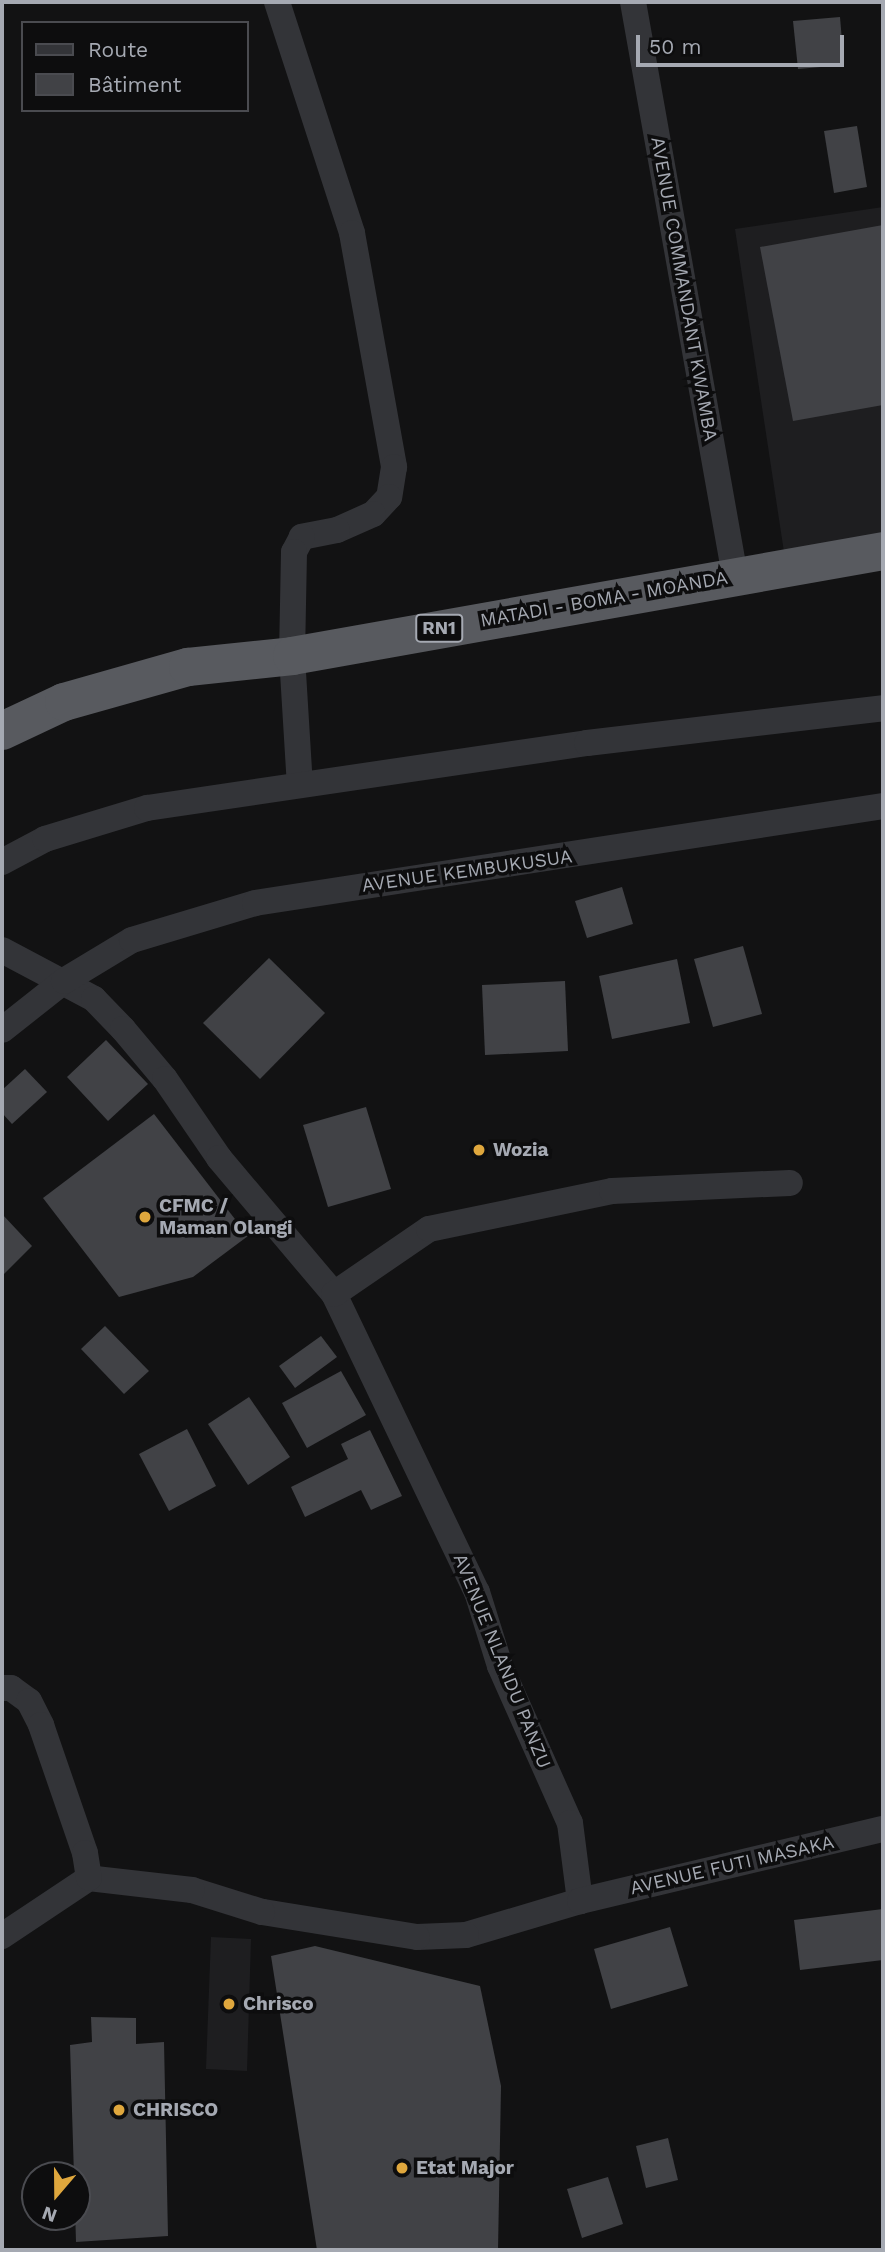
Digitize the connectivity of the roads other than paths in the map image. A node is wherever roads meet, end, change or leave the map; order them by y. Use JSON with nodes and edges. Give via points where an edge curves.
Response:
{"nodes":[{"id":1,"x":277,"y":2,"type":"edge"},
{"id":2,"x":633,"y":2,"type":"edge"},
{"id":3,"x":883,"y":551,"type":"edge"},
{"id":4,"x":735,"y":576,"type":"junction"},
{"id":5,"x":292,"y":656,"type":"junction"},
{"id":6,"x":883,"y":708,"type":"edge"},
{"id":7,"x":2,"y":731,"type":"edge"},
{"id":8,"x":300,"y":785,"type":"junction"},
{"id":9,"x":883,"y":806,"type":"edge"},
{"id":10,"x":2,"y":862,"type":"edge"},
{"id":11,"x":2,"y":950,"type":"edge"},
{"id":12,"x":64,"y":981,"type":"junction"},
{"id":13,"x":2,"y":1030,"type":"edge"},
{"id":14,"x":790,"y":1183,"type":"dead end"},
{"id":15,"x":334,"y":1294,"type":"junction"},
{"id":16,"x":2,"y":1688,"type":"edge"},
{"id":17,"x":883,"y":1829,"type":"edge"},
{"id":18,"x":89,"y":1878,"type":"junction"},
{"id":19,"x":580,"y":1901,"type":"junction"},
{"id":20,"x":2,"y":1936,"type":"edge"}],
"edges":[{"from":1,"to":5,"type":"street","via":[[352,233],[394,467],[389,497],[373,514],[337,530],[302,537],[295,552]]},
{"from":2,"to":4,"type":"street","name":"AVENUE COMMANDANT KWAMBA"},
{"from":3,"to":4,"type":"highway","name":"MATADI - BOMA - MOANDA","number":"RN1"},
{"from":4,"to":5,"type":"highway","name":"MATADI - BOMA - MOANDA","number":"RN1"},
{"from":5,"to":7,"type":"highway","name":"MATADI - BOMA - MOANDA","number":"RN1","via":[[188,667],[64,702]]},
{"from":5,"to":8,"type":"street"},
{"from":6,"to":8,"type":"street","via":[[587,743]]},
{"from":8,"to":10,"type":"street","via":[[147,808],[45,839]]},
{"from":9,"to":12,"type":"street","name":"AVENUE KEMBUKUSUA","via":[[255,903],[132,940]]},
{"from":11,"to":12,"type":"street","name":"AVENUE NLANDU PANZU"},
{"from":12,"to":13,"type":"street","name":"AVENUE KEMBUKUSUA"},
{"from":12,"to":15,"type":"street","name":"AVENUE NLANDU PANZU","via":[[94,999],[123,1029],[165,1079],[219,1158]]},
{"from":14,"to":15,"type":"street","via":[[612,1191],[429,1229]]},
{"from":15,"to":19,"type":"street","name":"AVENUE NLANDU PANZU","via":[[477,1592],[500,1666],[570,1823]]},
{"from":16,"to":18,"type":"street","via":[[11,1688],[29,1701],[41,1725]]},
{"from":17,"to":19,"type":"street","name":"AVENUE FUTI MASAKA"},
{"from":18,"to":19,"type":"street","via":[[192,1890],[262,1912],[417,1937],[466,1935]]},
{"from":18,"to":20,"type":"street"}]}
